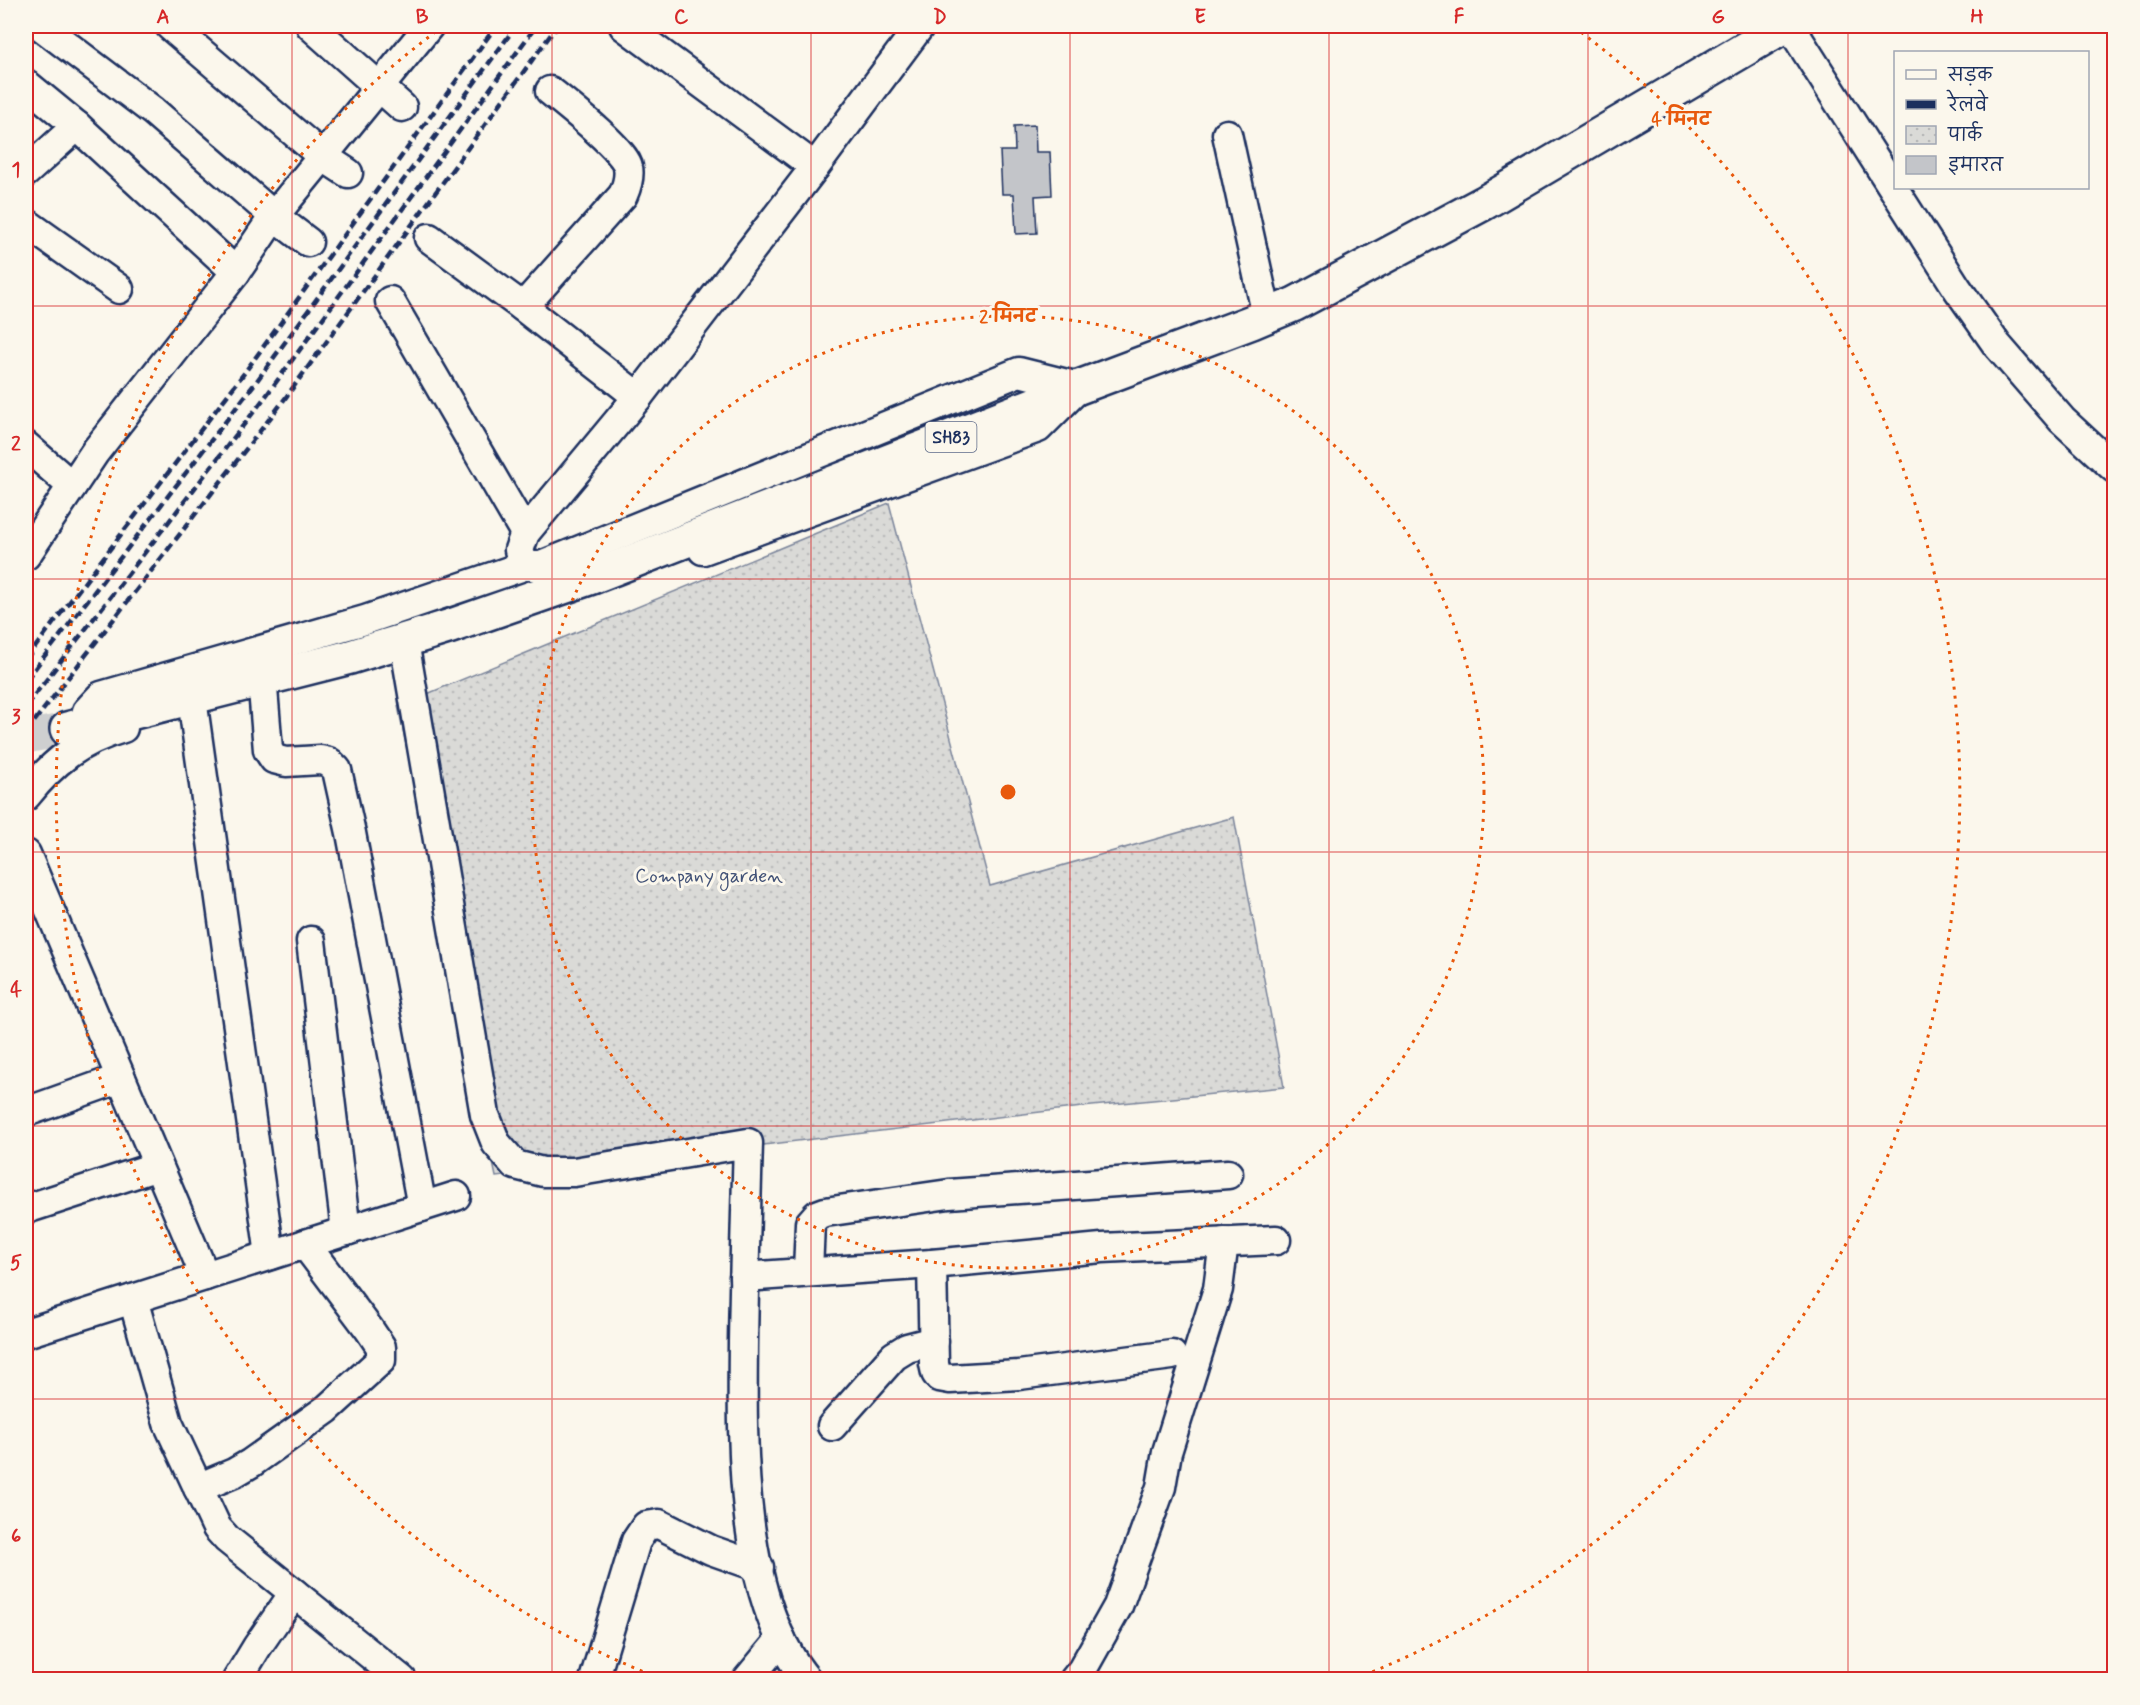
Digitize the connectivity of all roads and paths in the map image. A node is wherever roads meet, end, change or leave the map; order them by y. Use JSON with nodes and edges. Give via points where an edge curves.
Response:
{"nodes":[{"id":1,"x":41,"y":26,"type":"edge"},
{"id":2,"x":170,"y":26,"type":"edge"},
{"id":3,"x":311,"y":26,"type":"edge"},
{"id":4,"x":429,"y":26,"type":"edge"},
{"id":5,"x":624,"y":26,"type":"edge"},
{"id":6,"x":920,"y":26,"type":"edge"},
{"id":7,"x":1784,"y":26,"type":"edge"},
{"id":8,"x":1790,"y":26,"type":"edge"},
{"id":9,"x":26,"y":84,"type":"edge"},
{"id":10,"x":379,"y":87,"type":"junction"},
{"id":11,"x":550,"y":91,"type":"dead end"},
{"id":12,"x":402,"y":107,"type":"dead end"},
{"id":13,"x":77,"y":126,"type":"junction"},
{"id":14,"x":1227,"y":134,"type":"dead end"},
{"id":15,"x":322,"y":156,"type":"junction"},
{"id":16,"x":815,"y":167,"type":"junction"},
{"id":17,"x":26,"y":172,"type":"edge"},
{"id":18,"x":348,"y":173,"type":"dead end"},
{"id":19,"x":274,"y":216,"type":"junction"},
{"id":20,"x":26,"y":223,"type":"edge"},
{"id":21,"x":429,"y":238,"type":"dead end"},
{"id":22,"x":308,"y":242,"type":"dead end"},
{"id":23,"x":236,"y":272,"type":"junction"},
{"id":24,"x":119,"y":289,"type":"dead end"},
{"id":25,"x":390,"y":300,"type":"dead end"},
{"id":26,"x":523,"y":307,"type":"junction"},
{"id":27,"x":1267,"y":316,"type":"junction"},
{"id":28,"x":1079,"y":387,"type":"junction"},
{"id":29,"x":638,"y":397,"type":"junction"},
{"id":30,"x":26,"y":446,"type":"edge"},
{"id":31,"x":2115,"y":468,"type":"edge"},
{"id":32,"x":72,"y":486,"type":"junction"},
{"id":33,"x":525,"y":533,"type":"junction"},
{"id":34,"x":31,"y":537,"type":"edge"},
{"id":35,"x":524,"y":566,"type":"junction"},
{"id":36,"x":406,"y":652,"type":"junction"},
{"id":37,"x":263,"y":689,"type":"junction"},
{"id":38,"x":193,"y":706,"type":"junction"},
{"id":39,"x":75,"y":726,"type":"joint"},
{"id":40,"x":26,"y":796,"type":"edge"},
{"id":41,"x":26,"y":854,"type":"edge"},
{"id":42,"x":311,"y":941,"type":"dead end"},
{"id":43,"x":121,"y":1078,"type":"junction"},
{"id":44,"x":26,"y":1112,"type":"edge"},
{"id":45,"x":158,"y":1166,"type":"junction"},
{"id":46,"x":1228,"y":1174,"type":"dead end"},
{"id":47,"x":456,"y":1196,"type":"dead end"},
{"id":48,"x":422,"y":1207,"type":"junction"},
{"id":49,"x":26,"y":1209,"type":"edge"},
{"id":50,"x":346,"y":1231,"type":"junction"},
{"id":51,"x":1276,"y":1240,"type":"dead end"},
{"id":52,"x":1224,"y":1242,"type":"junction"},
{"id":53,"x":305,"y":1244,"type":"junction"},
{"id":54,"x":270,"y":1255,"type":"junction"},
{"id":55,"x":932,"y":1264,"type":"junction"},
{"id":56,"x":808,"y":1272,"type":"junction"},
{"id":57,"x":205,"y":1276,"type":"junction"},
{"id":58,"x":744,"y":1277,"type":"junction"},
{"id":59,"x":133,"y":1299,"type":"junction"},
{"id":60,"x":26,"y":1333,"type":"edge"},
{"id":61,"x":934,"y":1341,"type":"junction"},
{"id":62,"x":1173,"y":1355,"type":"dead end"},
{"id":63,"x":832,"y":1425,"type":"dead end"},
{"id":64,"x":198,"y":1488,"type":"junction"},
{"id":65,"x":759,"y":1567,"type":"junction"},
{"id":66,"x":294,"y":1593,"type":"junction"},
{"id":67,"x":781,"y":1638,"type":"junction"},
{"id":68,"x":237,"y":1680,"type":"edge"},
{"id":69,"x":402,"y":1680,"type":"edge"},
{"id":70,"x":594,"y":1680,"type":"edge"},
{"id":71,"x":747,"y":1680,"type":"edge"},
{"id":72,"x":807,"y":1680,"type":"edge"},
{"id":73,"x":1074,"y":1680,"type":"edge"}],
"edges":[{"from":1,"to":19,"type":"street","via":[[153,111]]},
{"from":2,"to":15,"type":"street"},
{"from":3,"to":10,"type":"street"},
{"from":4,"to":10,"type":"street"},
{"from":5,"to":16,"type":"street"},
{"from":6,"to":16,"type":"street"},
{"from":7,"to":27,"type":"main road","number":"SH83","via":[[1484,203]]},
{"from":8,"to":31,"type":"street","via":[[1997,345],[2062,420]]},
{"from":9,"to":13,"type":"street"},
{"from":10,"to":12,"type":"street"},
{"from":10,"to":15,"type":"street"},
{"from":11,"to":26,"type":"street","via":[[620,152],[628,165],[628,182],[623,195]]},
{"from":13,"to":17,"type":"street"},
{"from":13,"to":23,"type":"street"},
{"from":14,"to":27,"type":"street"},
{"from":15,"to":18,"type":"street"},
{"from":15,"to":19,"type":"street"},
{"from":16,"to":29,"type":"street"},
{"from":19,"to":22,"type":"street"},
{"from":19,"to":23,"type":"street"},
{"from":20,"to":24,"type":"street"},
{"from":21,"to":26,"type":"street"},
{"from":23,"to":32,"type":"street"},
{"from":25,"to":33,"type":"street"},
{"from":26,"to":29,"type":"street"},
{"from":27,"to":28,"type":"main road","number":"SH83"},
{"from":28,"to":35,"type":"street","via":[[1019,372],[541,566]]},
{"from":28,"to":36,"type":"street","via":[[1038,428],[574,597]]},
{"from":28,"to":39,"type":"main road","number":"SH83","via":[[592,577],[451,626],[350,657]]},
{"from":29,"to":33,"type":"street"},
{"from":30,"to":32,"type":"street"},
{"from":32,"to":34,"type":"street"},
{"from":33,"to":35,"type":"street","via":[[519,550]]},
{"from":35,"to":39,"type":"street","via":[[365,620],[100,696]]},
{"from":36,"to":37,"type":"street"},
{"from":36,"to":58,"type":"street","via":[[485,1115],[496,1143],[514,1166],[543,1172],[574,1172],[748,1143]]},
{"from":37,"to":38,"type":"street"},
{"from":37,"to":48,"type":"street","via":[[268,750],[274,759],[320,760],[337,770]]},
{"from":38,"to":40,"type":"street","via":[[98,735],[45,773]]},
{"from":38,"to":54,"type":"street"},
{"from":41,"to":43,"type":"street"},
{"from":42,"to":50,"type":"street"},
{"from":43,"to":44,"type":"street"},
{"from":43,"to":45,"type":"street"},
{"from":45,"to":49,"type":"street"},
{"from":45,"to":57,"type":"street"},
{"from":46,"to":56,"type":"street","via":[[949,1194],[825,1212],[810,1223]]},
{"from":47,"to":48,"type":"street"},
{"from":48,"to":50,"type":"street"},
{"from":50,"to":53,"type":"street"},
{"from":51,"to":52,"type":"street"},
{"from":52,"to":55,"type":"street","via":[[1102,1248]]},
{"from":52,"to":73,"type":"street","via":[[1218,1289],[1167,1452],[1161,1487],[1118,1606]]},
{"from":53,"to":54,"type":"street"},
{"from":53,"to":64,"type":"street","via":[[381,1347],[381,1360],[327,1409],[250,1463]]},
{"from":54,"to":57,"type":"street"},
{"from":55,"to":56,"type":"street"},
{"from":55,"to":61,"type":"street"},
{"from":56,"to":58,"type":"street"},
{"from":57,"to":59,"type":"street"},
{"from":58,"to":65,"type":"street","via":[[745,1482]]},
{"from":59,"to":60,"type":"street"},
{"from":59,"to":64,"type":"street","via":[[168,1423]]},
{"from":61,"to":62,"type":"street","via":[[936,1373],[944,1378],[1019,1375]]},
{"from":61,"to":63,"type":"street","via":[[894,1356]]},
{"from":64,"to":66,"type":"street","via":[[217,1528],[227,1539]]},
{"from":65,"to":67,"type":"street"},
{"from":65,"to":70,"type":"street","via":[[711,1550],[659,1524],[646,1526],[636,1541]]},
{"from":66,"to":68,"type":"street"},
{"from":66,"to":69,"type":"street"},
{"from":67,"to":71,"type":"street"},
{"from":67,"to":72,"type":"street"}]}
